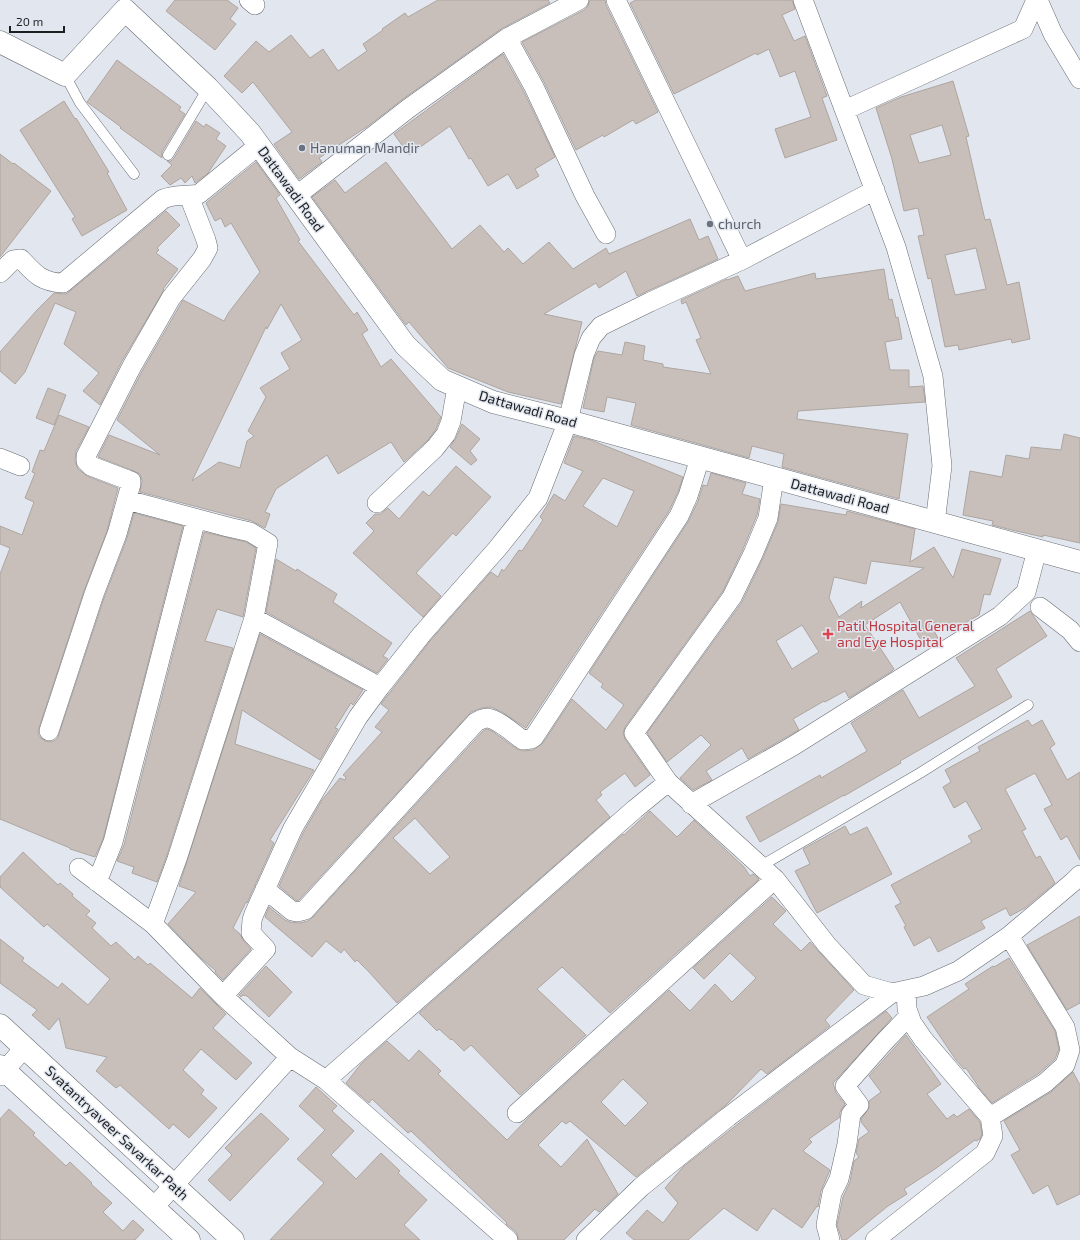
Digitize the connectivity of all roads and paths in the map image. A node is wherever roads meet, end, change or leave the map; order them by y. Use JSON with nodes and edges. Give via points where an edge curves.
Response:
{"nodes":[{"id":1,"x":579,"y":0,"type":"edge"},
{"id":2,"x":616,"y":0,"type":"edge"},
{"id":3,"x":803,"y":0,"type":"edge"},
{"id":4,"x":1037,"y":0,"type":"edge"},
{"id":5,"x":125,"y":5,"type":"edge"},
{"id":6,"x":507,"y":38,"type":"junction"},
{"id":7,"x":0,"y":42,"type":"edge"},
{"id":8,"x":64,"y":75,"type":"junction"},
{"id":9,"x":1080,"y":79,"type":"edge"},
{"id":10,"x":208,"y":88,"type":"junction"},
{"id":11,"x":845,"y":110,"type":"junction"},
{"id":12,"x":259,"y":145,"type":"junction"},
{"id":13,"x":168,"y":156,"type":"dead end"},
{"id":14,"x":134,"y":174,"type":"dead end"},
{"id":15,"x":874,"y":190,"type":"junction"},
{"id":16,"x":189,"y":196,"type":"junction"},
{"id":17,"x":296,"y":196,"type":"junction"},
{"id":18,"x":606,"y":234,"type":"dead end"},
{"id":19,"x":742,"y":260,"type":"junction"},
{"id":20,"x":4,"y":261,"type":"edge"},
{"id":21,"x":457,"y":387,"type":"junction"},
{"id":22,"x":568,"y":421,"type":"junction"},
{"id":23,"x":0,"y":458,"type":"edge"},
{"id":24,"x":700,"y":458,"type":"junction"},
{"id":25,"x":20,"y":466,"type":"dead end"},
{"id":26,"x":774,"y":478,"type":"junction"},
{"id":27,"x":127,"y":500,"type":"junction"},
{"id":28,"x":377,"y":503,"type":"dead end"},
{"id":29,"x":196,"y":519,"type":"junction"},
{"id":30,"x":935,"y":523,"type":"junction"},
{"id":31,"x":1036,"y":550,"type":"junction"},
{"id":32,"x":1080,"y":562,"type":"edge"},
{"id":33,"x":1040,"y":606,"type":"dead end"},
{"id":34,"x":254,"y":618,"type":"junction"},
{"id":35,"x":1080,"y":642,"type":"edge"},
{"id":36,"x":380,"y":687,"type":"junction"},
{"id":37,"x":1028,"y":704,"type":"dead end"},
{"id":38,"x":49,"y":731,"type":"dead end"},
{"id":39,"x":668,"y":782,"type":"junction"},
{"id":40,"x":691,"y":804,"type":"junction"},
{"id":41,"x":761,"y":866,"type":"junction"},
{"id":42,"x":79,"y":868,"type":"dead end"},
{"id":43,"x":775,"y":879,"type":"junction"},
{"id":44,"x":97,"y":882,"type":"junction"},
{"id":45,"x":1078,"y":882,"type":"edge"},
{"id":46,"x":265,"y":889,"type":"junction"},
{"id":47,"x":153,"y":924,"type":"junction"},
{"id":48,"x":1009,"y":936,"type":"junction"},
{"id":49,"x":899,"y":992,"type":"junction"},
{"id":50,"x":224,"y":996,"type":"junction"},
{"id":51,"x":909,"y":1016,"type":"junction"},
{"id":52,"x":0,"y":1025,"type":"edge"},
{"id":53,"x":24,"y":1048,"type":"junction"},
{"id":54,"x":290,"y":1056,"type":"junction"},
{"id":55,"x":1,"y":1071,"type":"edge"},
{"id":56,"x":326,"y":1080,"type":"junction"},
{"id":57,"x":517,"y":1113,"type":"dead end"},
{"id":58,"x":990,"y":1116,"type":"junction"},
{"id":59,"x":174,"y":1185,"type":"junction"},
{"id":60,"x":154,"y":1207,"type":"junction"},
{"id":61,"x":189,"y":1240,"type":"edge"},
{"id":62,"x":233,"y":1240,"type":"edge"},
{"id":63,"x":508,"y":1240,"type":"edge"},
{"id":64,"x":586,"y":1240,"type":"edge"},
{"id":65,"x":830,"y":1240,"type":"edge"},
{"id":66,"x":875,"y":1240,"type":"edge"}],
"edges":[{"from":1,"to":6,"type":"street"},
{"from":2,"to":19,"type":"street"},
{"from":3,"to":11,"type":"street"},
{"from":4,"to":9,"type":"street","via":[[1053,34]]},
{"from":4,"to":11,"type":"street","via":[[1024,29]]},
{"from":5,"to":8,"type":"street","name":"Dattawadi Road"},
{"from":5,"to":10,"type":"street","name":"Dattawadi Road"},
{"from":6,"to":17,"type":"street","via":[[409,108]]},
{"from":6,"to":18,"type":"street","via":[[534,87],[585,196]]},
{"from":7,"to":8,"type":"street"},
{"from":8,"to":14,"type":"lane","via":[[80,103]]},
{"from":10,"to":12,"type":"street","name":"Dattawadi Road"},
{"from":10,"to":13,"type":"lane"},
{"from":11,"to":15,"type":"street"},
{"from":12,"to":16,"type":"street","via":[[199,194]]},
{"from":12,"to":17,"type":"street","name":"Dattawadi Road"},
{"from":15,"to":19,"type":"street"},
{"from":15,"to":30,"type":"street","via":[[896,247],[933,376],[942,466]]},
{"from":16,"to":20,"type":"street","via":[[170,196],[163,199],[63,283],[40,278],[21,259]]},
{"from":16,"to":27,"type":"street","via":[[208,248],[171,298],[132,366],[86,456],[91,466],[131,481]]},
{"from":17,"to":21,"type":"street","name":"Dattawadi Road","via":[[405,345],[442,380]]},
{"from":19,"to":22,"type":"street","via":[[601,326],[591,338],[584,355]]},
{"from":21,"to":22,"type":"street","name":"Dattawadi Road","via":[[493,402]]},
{"from":21,"to":28,"type":"street","via":[[446,434],[436,448]]},
{"from":22,"to":24,"type":"street","name":"Dattawadi Road"},
{"from":22,"to":36,"type":"street","via":[[538,498]]},
{"from":23,"to":25,"type":"street"},
{"from":24,"to":26,"type":"street","name":"Dattawadi Road"},
{"from":24,"to":46,"type":"street","via":[[679,516],[534,737],[523,740],[487,718],[476,722],[305,910],[292,911]]},
{"from":26,"to":30,"type":"street","name":"Dattawadi Road"},
{"from":26,"to":39,"type":"street","via":[[768,518],[732,597],[634,733]]},
{"from":27,"to":29,"type":"street"},
{"from":27,"to":38,"type":"street"},
{"from":29,"to":34,"type":"street","via":[[250,532],[268,543]]},
{"from":29,"to":44,"type":"street","via":[[113,842]]},
{"from":30,"to":31,"type":"street","name":"Dattawadi Road"},
{"from":31,"to":32,"type":"street","name":"Dattawadi Road"},
{"from":31,"to":40,"type":"street","via":[[1026,592],[1000,616],[793,746]]},
{"from":33,"to":35,"type":"street","via":[[1070,630]]},
{"from":34,"to":36,"type":"street"},
{"from":34,"to":47,"type":"street","via":[[177,859]]},
{"from":36,"to":46,"type":"street","via":[[358,717],[293,828]]},
{"from":37,"to":41,"type":"lane","via":[[920,773]]},
{"from":39,"to":40,"type":"street"},
{"from":39,"to":56,"type":"street"},
{"from":40,"to":41,"type":"street"},
{"from":41,"to":43,"type":"street"},
{"from":42,"to":44,"type":"street"},
{"from":43,"to":49,"type":"street","via":[[827,945],[864,986]]},
{"from":43,"to":57,"type":"street"},
{"from":44,"to":47,"type":"street"},
{"from":45,"to":48,"type":"street"},
{"from":46,"to":50,"type":"street","via":[[254,914],[251,933],[266,949]]},
{"from":47,"to":50,"type":"street"},
{"from":48,"to":49,"type":"street","via":[[958,971],[924,986]]},
{"from":48,"to":58,"type":"street","via":[[1065,1027],[1070,1050],[1065,1064],[1045,1083]]},
{"from":49,"to":51,"type":"street"},
{"from":49,"to":64,"type":"street","via":[[728,1117],[641,1187]]},
{"from":50,"to":54,"type":"street"},
{"from":51,"to":58,"type":"street","via":[[923,1039]]},
{"from":51,"to":65,"type":"street","via":[[845,1086],[859,1105],[851,1114],[839,1179],[832,1193],[826,1225]]},
{"from":52,"to":53,"type":"street","name":"Svatantryaveer Savarkar Path"},
{"from":53,"to":55,"type":"street"},
{"from":53,"to":59,"type":"street","name":"Svatantryaveer Savarkar Path"},
{"from":54,"to":56,"type":"street"},
{"from":54,"to":59,"type":"street"},
{"from":55,"to":60,"type":"street","name":"Svatantryaveer Savarkar Path"},
{"from":56,"to":63,"type":"street"},
{"from":58,"to":66,"type":"street","via":[[993,1136],[986,1153]]},
{"from":59,"to":60,"type":"street"},
{"from":59,"to":62,"type":"street","name":"Svatantryaveer Savarkar Path"},
{"from":60,"to":61,"type":"street","name":"Svatantryaveer Savarkar Path"}]}
